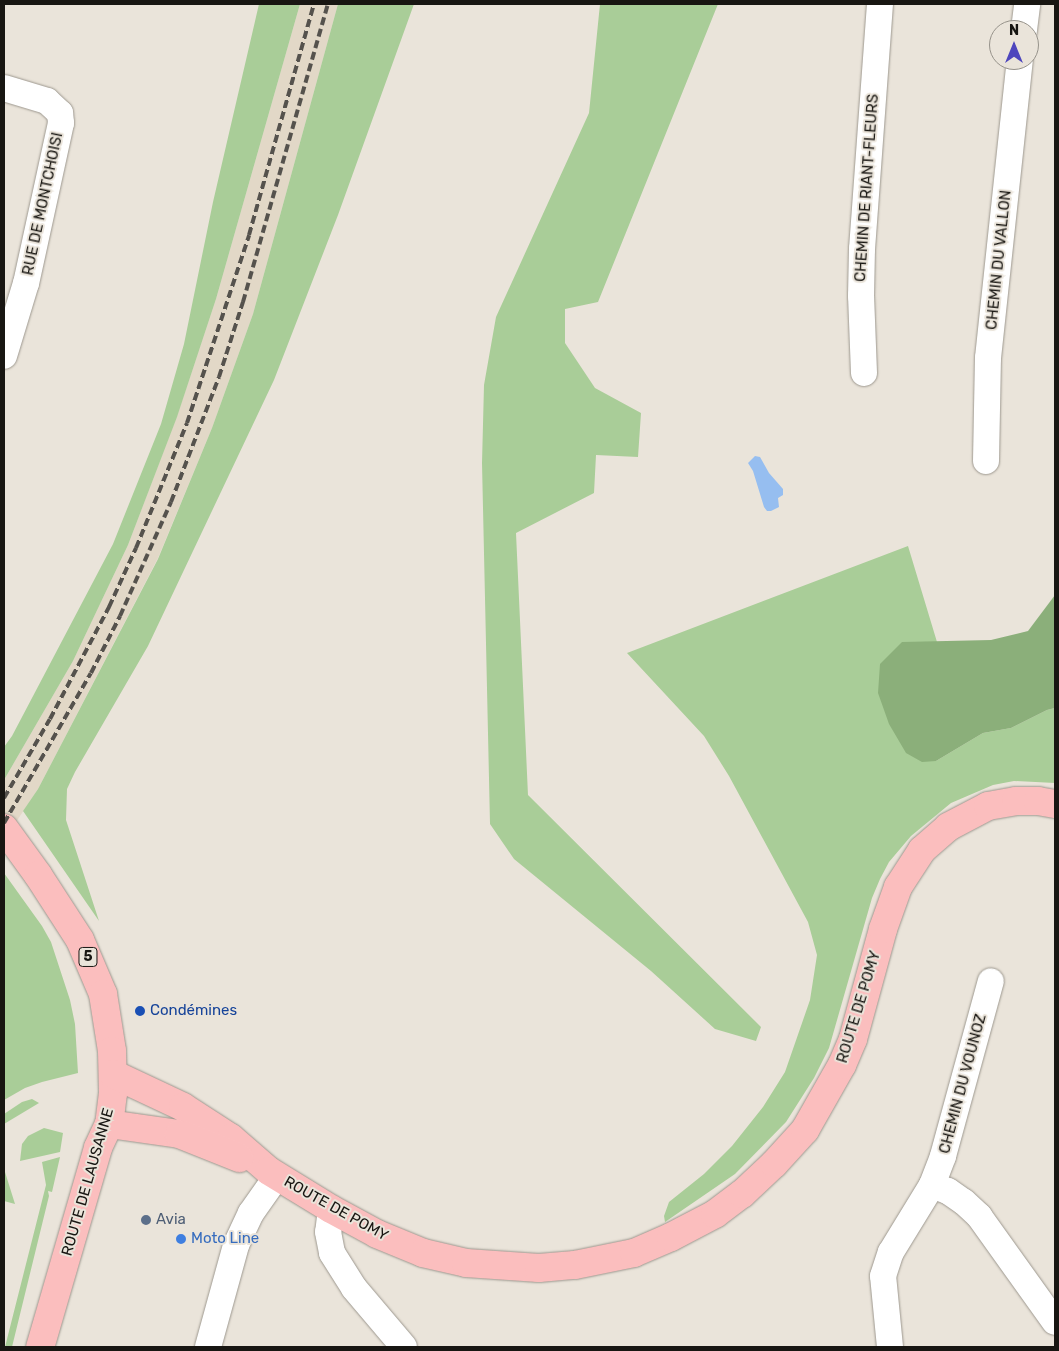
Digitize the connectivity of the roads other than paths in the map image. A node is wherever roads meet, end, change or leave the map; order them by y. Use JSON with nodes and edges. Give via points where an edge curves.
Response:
{"nodes":[{"id":1,"x":880,"y":4,"type":"edge"},
{"id":2,"x":1027,"y":4,"type":"edge"},
{"id":3,"x":1025,"y":20,"type":"edge"},
{"id":4,"x":1019,"y":70,"type":"edge"},
{"id":5,"x":4,"y":88,"type":"edge"},
{"id":6,"x":4,"y":356,"type":"edge"},
{"id":7,"x":864,"y":373,"type":"dead end"},
{"id":8,"x":986,"y":462,"type":"dead end"},
{"id":9,"x":1055,"y":804,"type":"edge"},
{"id":10,"x":4,"y":828,"type":"edge"},
{"id":11,"x":991,"y":981,"type":"dead end"},
{"id":12,"x":113,"y":1074,"type":"junction"},
{"id":13,"x":109,"y":1124,"type":"junction"},
{"id":14,"x":273,"y":1174,"type":"junction"},
{"id":15,"x":932,"y":1185,"type":"junction"},
{"id":16,"x":331,"y":1209,"type":"junction"},
{"id":17,"x":1055,"y":1322,"type":"edge"},
{"id":18,"x":40,"y":1347,"type":"edge"},
{"id":19,"x":208,"y":1347,"type":"edge"},
{"id":20,"x":404,"y":1347,"type":"edge"},
{"id":21,"x":890,"y":1347,"type":"edge"}],
"edges":[{"from":1,"to":7,"type":"street","name":"CHEMIN DE RIANT-FLEURS","via":[[860,296]]},
{"from":2,"to":3,"type":"street"},
{"from":4,"to":8,"type":"street","name":"CHEMIN DU VALLON","via":[[988,358]]},
{"from":5,"to":6,"type":"street","name":"RUE DE MONTCHOISI","via":[[47,101],[60,113],[61,123],[26,283]]},
{"from":9,"to":16,"type":"main road","name":"ROUTE DE POMY","via":[[1016,801],[988,806],[948,826],[922,850],[898,887],[853,1038],[831,1089],[805,1130],[774,1164],[742,1194],[689,1229],[634,1252],[602,1260],[539,1268],[508,1268],[423,1253],[376,1234]]},
{"from":10,"to":12,"type":"main road","name":"ROUTE DE LAUSANNE","number":"5","via":[[70,924],[98,980],[108,1018]]},
{"from":11,"to":15,"type":"street","name":"CHEMIN DU VOUNOZ","via":[[943,1156]]},
{"from":12,"to":13,"type":"main road","name":"ROUTE DE LAUSANNE","number":"5"},
{"from":12,"to":14,"type":"main road","name":"ROUTE DE POMY","via":[[183,1107],[231,1138]]},
{"from":13,"to":14,"type":"main road","name":"ROUTE DE POMY","via":[[179,1134]]},
{"from":13,"to":18,"type":"main road","name":"ROUTE DE LAUSANNE","number":"5","via":[[98,1148]]},
{"from":14,"to":16,"type":"main road","name":"ROUTE DE POMY"},
{"from":14,"to":19,"type":"street","via":[[236,1245]]},
{"from":15,"to":17,"type":"street","via":[[948,1191],[978,1216]]},
{"from":15,"to":21,"type":"street","name":"CHEMIN DU VOUNOZ","via":[[891,1252],[883,1276]]},
{"from":16,"to":20,"type":"street","via":[[328,1232],[332,1253],[354,1288]]}]}
